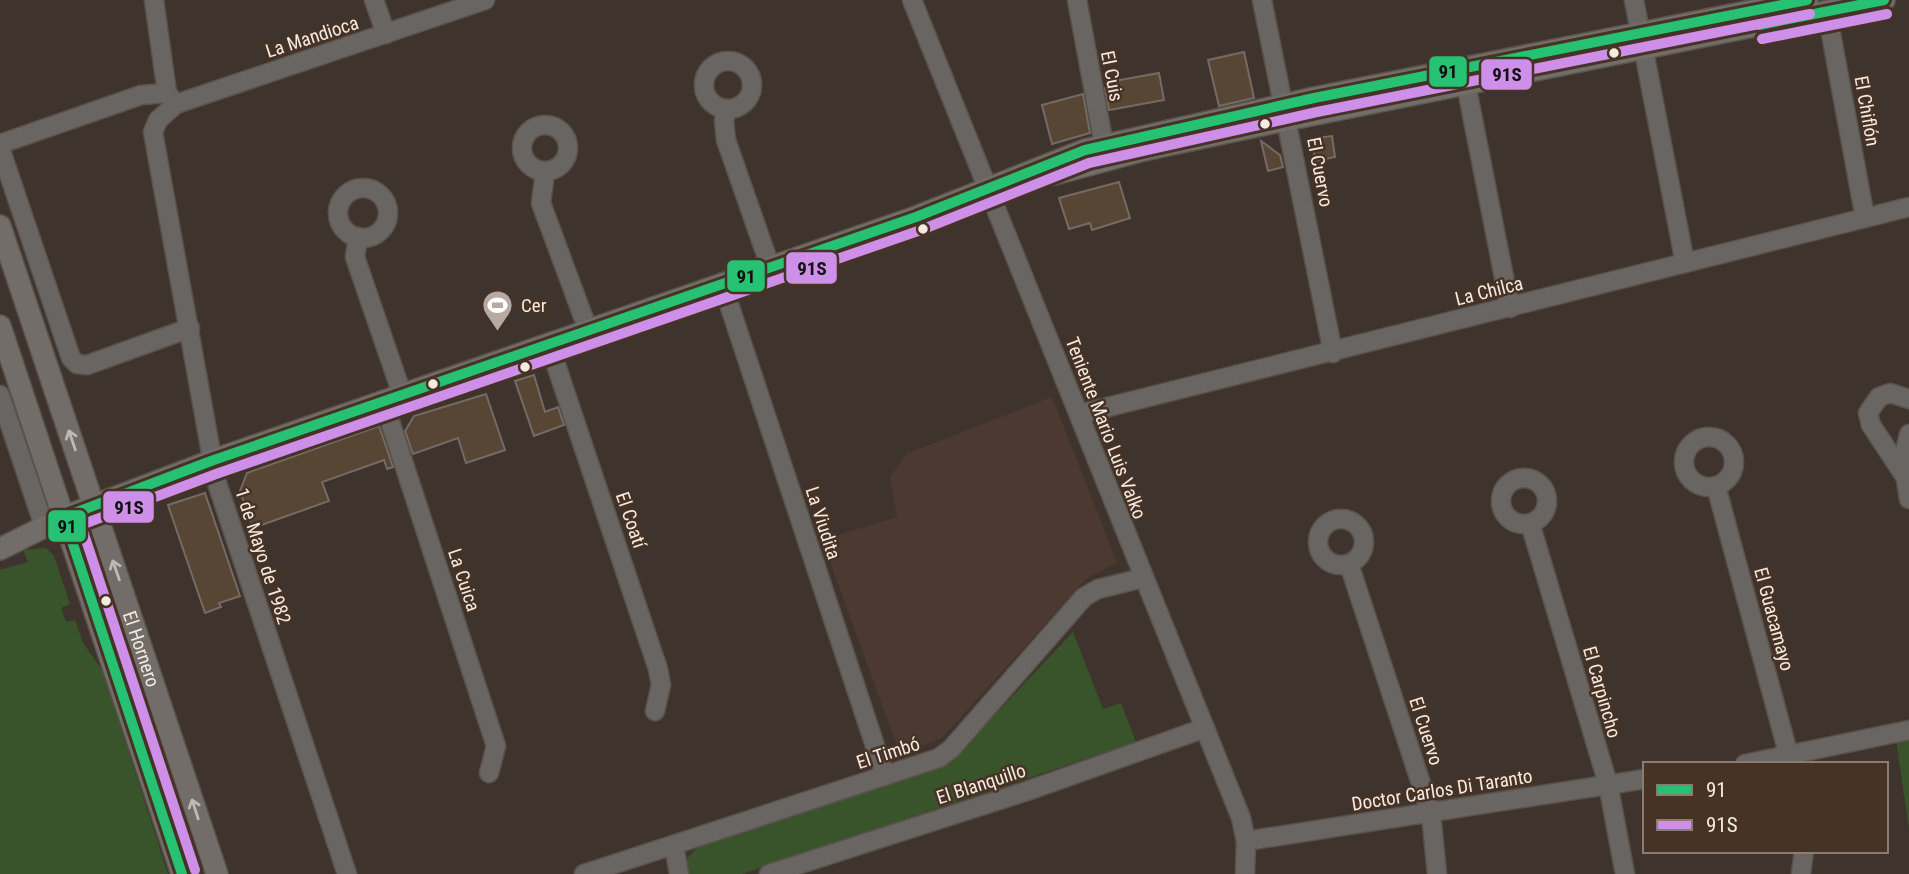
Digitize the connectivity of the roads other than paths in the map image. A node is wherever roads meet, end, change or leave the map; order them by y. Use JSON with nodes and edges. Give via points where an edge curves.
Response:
{"nodes":[{"id":1,"x":154,"y":0,"type":"edge"},
{"id":2,"x":374,"y":0,"type":"edge"},
{"id":3,"x":485,"y":0,"type":"edge"},
{"id":4,"x":912,"y":0,"type":"edge"},
{"id":5,"x":1076,"y":0,"type":"edge"},
{"id":6,"x":1262,"y":0,"type":"edge"},
{"id":7,"x":1634,"y":0,"type":"edge"},
{"id":8,"x":1807,"y":0,"type":"edge"},
{"id":9,"x":1884,"y":0,"type":"edge"},
{"id":10,"x":1827,"y":12,"type":"junction"},
{"id":11,"x":386,"y":34,"type":"junction"},
{"id":12,"x":1643,"y":39,"type":"junction"},
{"id":13,"x":1466,"y":84,"type":"junction"},
{"id":14,"x":172,"y":99,"type":"junction"},
{"id":15,"x":727,"y":109,"type":"dead end"},
{"id":16,"x":1286,"y":112,"type":"junction"},
{"id":17,"x":158,"y":120,"type":"joint"},
{"id":18,"x":0,"y":146,"type":"edge"},
{"id":19,"x":1106,"y":152,"type":"junction"},
{"id":20,"x":545,"y":172,"type":"dead end"},
{"id":21,"x":988,"y":190,"type":"junction"},
{"id":22,"x":1909,"y":206,"type":"edge"},
{"id":23,"x":1865,"y":218,"type":"junction"},
{"id":24,"x":0,"y":226,"type":"edge"},
{"id":25,"x":358,"y":237,"type":"dead end"},
{"id":26,"x":1685,"y":263,"type":"junction"},
{"id":27,"x":770,"y":266,"type":"junction"},
{"id":28,"x":722,"y":283,"type":"junction"},
{"id":29,"x":1510,"y":307,"type":"junction"},
{"id":30,"x":0,"y":326,"type":"edge"},
{"id":31,"x":190,"y":328,"type":"junction"},
{"id":32,"x":588,"y":330,"type":"junction"},
{"id":33,"x":549,"y":344,"type":"junction"},
{"id":34,"x":1333,"y":353,"type":"junction"},
{"id":35,"x":0,"y":395,"type":"edge"},
{"id":36,"x":392,"y":397,"type":"junction"},
{"id":37,"x":1909,"y":399,"type":"edge"},
{"id":38,"x":1080,"y":414,"type":"junction"},
{"id":39,"x":1909,"y":435,"type":"edge"},
{"id":40,"x":211,"y":461,"type":"junction"},
{"id":41,"x":1904,"y":475,"type":"junction"},
{"id":42,"x":1716,"y":486,"type":"dead end"},
{"id":43,"x":1909,"y":499,"type":"edge"},
{"id":44,"x":94,"y":505,"type":"junction"},
{"id":45,"x":54,"y":521,"type":"junction"},
{"id":46,"x":1530,"y":523,"type":"dead end"},
{"id":47,"x":0,"y":531,"type":"edge"},
{"id":48,"x":0,"y":549,"type":"edge"},
{"id":49,"x":1349,"y":564,"type":"dead end"},
{"id":50,"x":1143,"y":579,"type":"junction"},
{"id":51,"x":655,"y":711,"type":"dead end"},
{"id":52,"x":1205,"y":728,"type":"junction"},
{"id":53,"x":1909,"y":730,"type":"edge"},
{"id":54,"x":1790,"y":760,"type":"edge"},
{"id":55,"x":1768,"y":762,"type":"edge"},
{"id":56,"x":489,"y":773,"type":"dead end"},
{"id":57,"x":885,"y":776,"type":"junction"},
{"id":58,"x":1643,"y":779,"type":"edge"},
{"id":59,"x":1608,"y":784,"type":"junction"},
{"id":60,"x":1431,"y":814,"type":"junction"},
{"id":61,"x":1246,"y":841,"type":"junction"},
{"id":62,"x":674,"y":845,"type":"junction"},
{"id":63,"x":1804,"y":853,"type":"edge"},
{"id":64,"x":182,"y":874,"type":"edge"},
{"id":65,"x":217,"y":874,"type":"edge"},
{"id":66,"x":347,"y":874,"type":"edge"},
{"id":67,"x":584,"y":874,"type":"edge"},
{"id":68,"x":679,"y":874,"type":"edge"},
{"id":69,"x":769,"y":874,"type":"edge"},
{"id":70,"x":1245,"y":874,"type":"edge"},
{"id":71,"x":1437,"y":874,"type":"edge"},
{"id":72,"x":1625,"y":874,"type":"edge"},
{"id":73,"x":1801,"y":874,"type":"edge"}],
"edges":[{"from":1,"to":14,"type":"street"},
{"from":2,"to":11,"type":"street"},
{"from":3,"to":11,"type":"street","name":"La Mandioca"},
{"from":4,"to":21,"type":"street","name":"Teniente Mario Luis Valko"},
{"from":5,"to":19,"type":"street","name":"El Cuis"},
{"from":6,"to":16,"type":"street","name":"El Cuervo"},
{"from":7,"to":12,"type":"street"},
{"from":8,"to":12,"type":"main road"},
{"from":9,"to":10,"type":"main road"},
{"from":10,"to":12,"type":"main road"},
{"from":10,"to":23,"type":"street","name":"El Chiflón"},
{"from":11,"to":14,"type":"street","name":"La Mandioca"},
{"from":12,"to":13,"type":"main road"},
{"from":12,"to":16,"type":"main road"},
{"from":12,"to":26,"type":"street"},
{"from":13,"to":16,"type":"main road"},
{"from":13,"to":29,"type":"street"},
{"from":14,"to":17,"type":"street","name":"La Mandioca"},
{"from":14,"to":18,"type":"street","name":"La Mandioca","via":[[141,95]]},
{"from":15,"to":27,"type":"street","via":[[726,140]]},
{"from":16,"to":19,"type":"main road"},
{"from":16,"to":34,"type":"street","name":"El Cuervo"},
{"from":17,"to":31,"type":"street","name":"1 de Mayo de 1982","via":[[153,132],[155,147]]},
{"from":18,"to":31,"type":"street","via":[[71,358],[77,364],[87,365]]},
{"from":19,"to":21,"type":"main road","via":[[1018,174]]},
{"from":20,"to":32,"type":"street","via":[[541,203]]},
{"from":21,"to":27,"type":"main road"},
{"from":21,"to":38,"type":"street","name":"Teniente Mario Luis Valko"},
{"from":22,"to":23,"type":"street","name":"La Chilca"},
{"from":23,"to":26,"type":"street","name":"La Chilca"},
{"from":44,"to":24,"type":"main road","name":"El Hornero","one_way":true},
{"from":25,"to":36,"type":"street","name":"La Cuica","via":[[355,257]]},
{"from":26,"to":29,"type":"street","name":"La Chilca"},
{"from":27,"to":28,"type":"main road"},
{"from":28,"to":32,"type":"main road"},
{"from":28,"to":57,"type":"street","name":"La Viudita"},
{"from":29,"to":34,"type":"street","name":"La Chilca"},
{"from":30,"to":45,"type":"main road","name":"El Hornero"},
{"from":31,"to":40,"type":"street","name":"1 de Mayo de 1982"},
{"from":32,"to":33,"type":"main road"},
{"from":33,"to":36,"type":"main road"},
{"from":33,"to":51,"type":"street","name":"El Coatí","via":[[658,669],[661,685]]},
{"from":34,"to":38,"type":"street","name":"La Chilca"},
{"from":35,"to":45,"type":"street","name":"El Hornero"},
{"from":36,"to":40,"type":"main road"},
{"from":36,"to":56,"type":"street","name":"La Cuica","via":[[496,746]]},
{"from":37,"to":41,"type":"street","via":[[1890,393],[1879,397],[1868,413]]},
{"from":38,"to":50,"type":"street","name":"Teniente Mario Luis Valko"},
{"from":39,"to":41,"type":"street"},
{"from":40,"to":44,"type":"main road"},
{"from":40,"to":66,"type":"street","name":"1 de Mayo de 1982"},
{"from":41,"to":43,"type":"street"},
{"from":42,"to":54,"type":"street","name":"El Guacamayo"},
{"from":44,"to":45,"type":"main road"},
{"from":65,"to":44,"type":"main road","name":"El Hornero","one_way":true},
{"from":45,"to":47,"type":"main road"},
{"from":45,"to":48,"type":"main road"},
{"from":45,"to":64,"type":"main road","name":"El Hornero"},
{"from":46,"to":59,"type":"street","name":"El Carpincho"},
{"from":49,"to":60,"type":"street","name":"El Cuervo"},
{"from":50,"to":52,"type":"street","name":"Teniente Mario Luis Valko"},
{"from":50,"to":57,"type":"street","name":"El Timbó","via":[[1098,589],[1084,597],[951,749],[939,758]]},
{"from":52,"to":61,"type":"street","name":"Teniente Mario Luis Valko"},
{"from":52,"to":69,"type":"street","name":"El Blanquillo"},
{"from":53,"to":54,"type":"street"},
{"from":54,"to":55,"type":"street"},
{"from":57,"to":62,"type":"street","name":"El Timbó"},
{"from":58,"to":59,"type":"street","name":"Doctor Carlos Di Taranto"},
{"from":59,"to":60,"type":"street","name":"Doctor Carlos Di Taranto"},
{"from":59,"to":72,"type":"street","name":"El Carpincho"},
{"from":60,"to":61,"type":"street","name":"Doctor Carlos Di Taranto"},
{"from":60,"to":71,"type":"street","name":"El Cuervo"},
{"from":61,"to":70,"type":"street","name":"Teniente Mario Luis Valko"},
{"from":62,"to":67,"type":"street","name":"El Timbó"},
{"from":62,"to":68,"type":"street"},
{"from":63,"to":73,"type":"street"}]}
